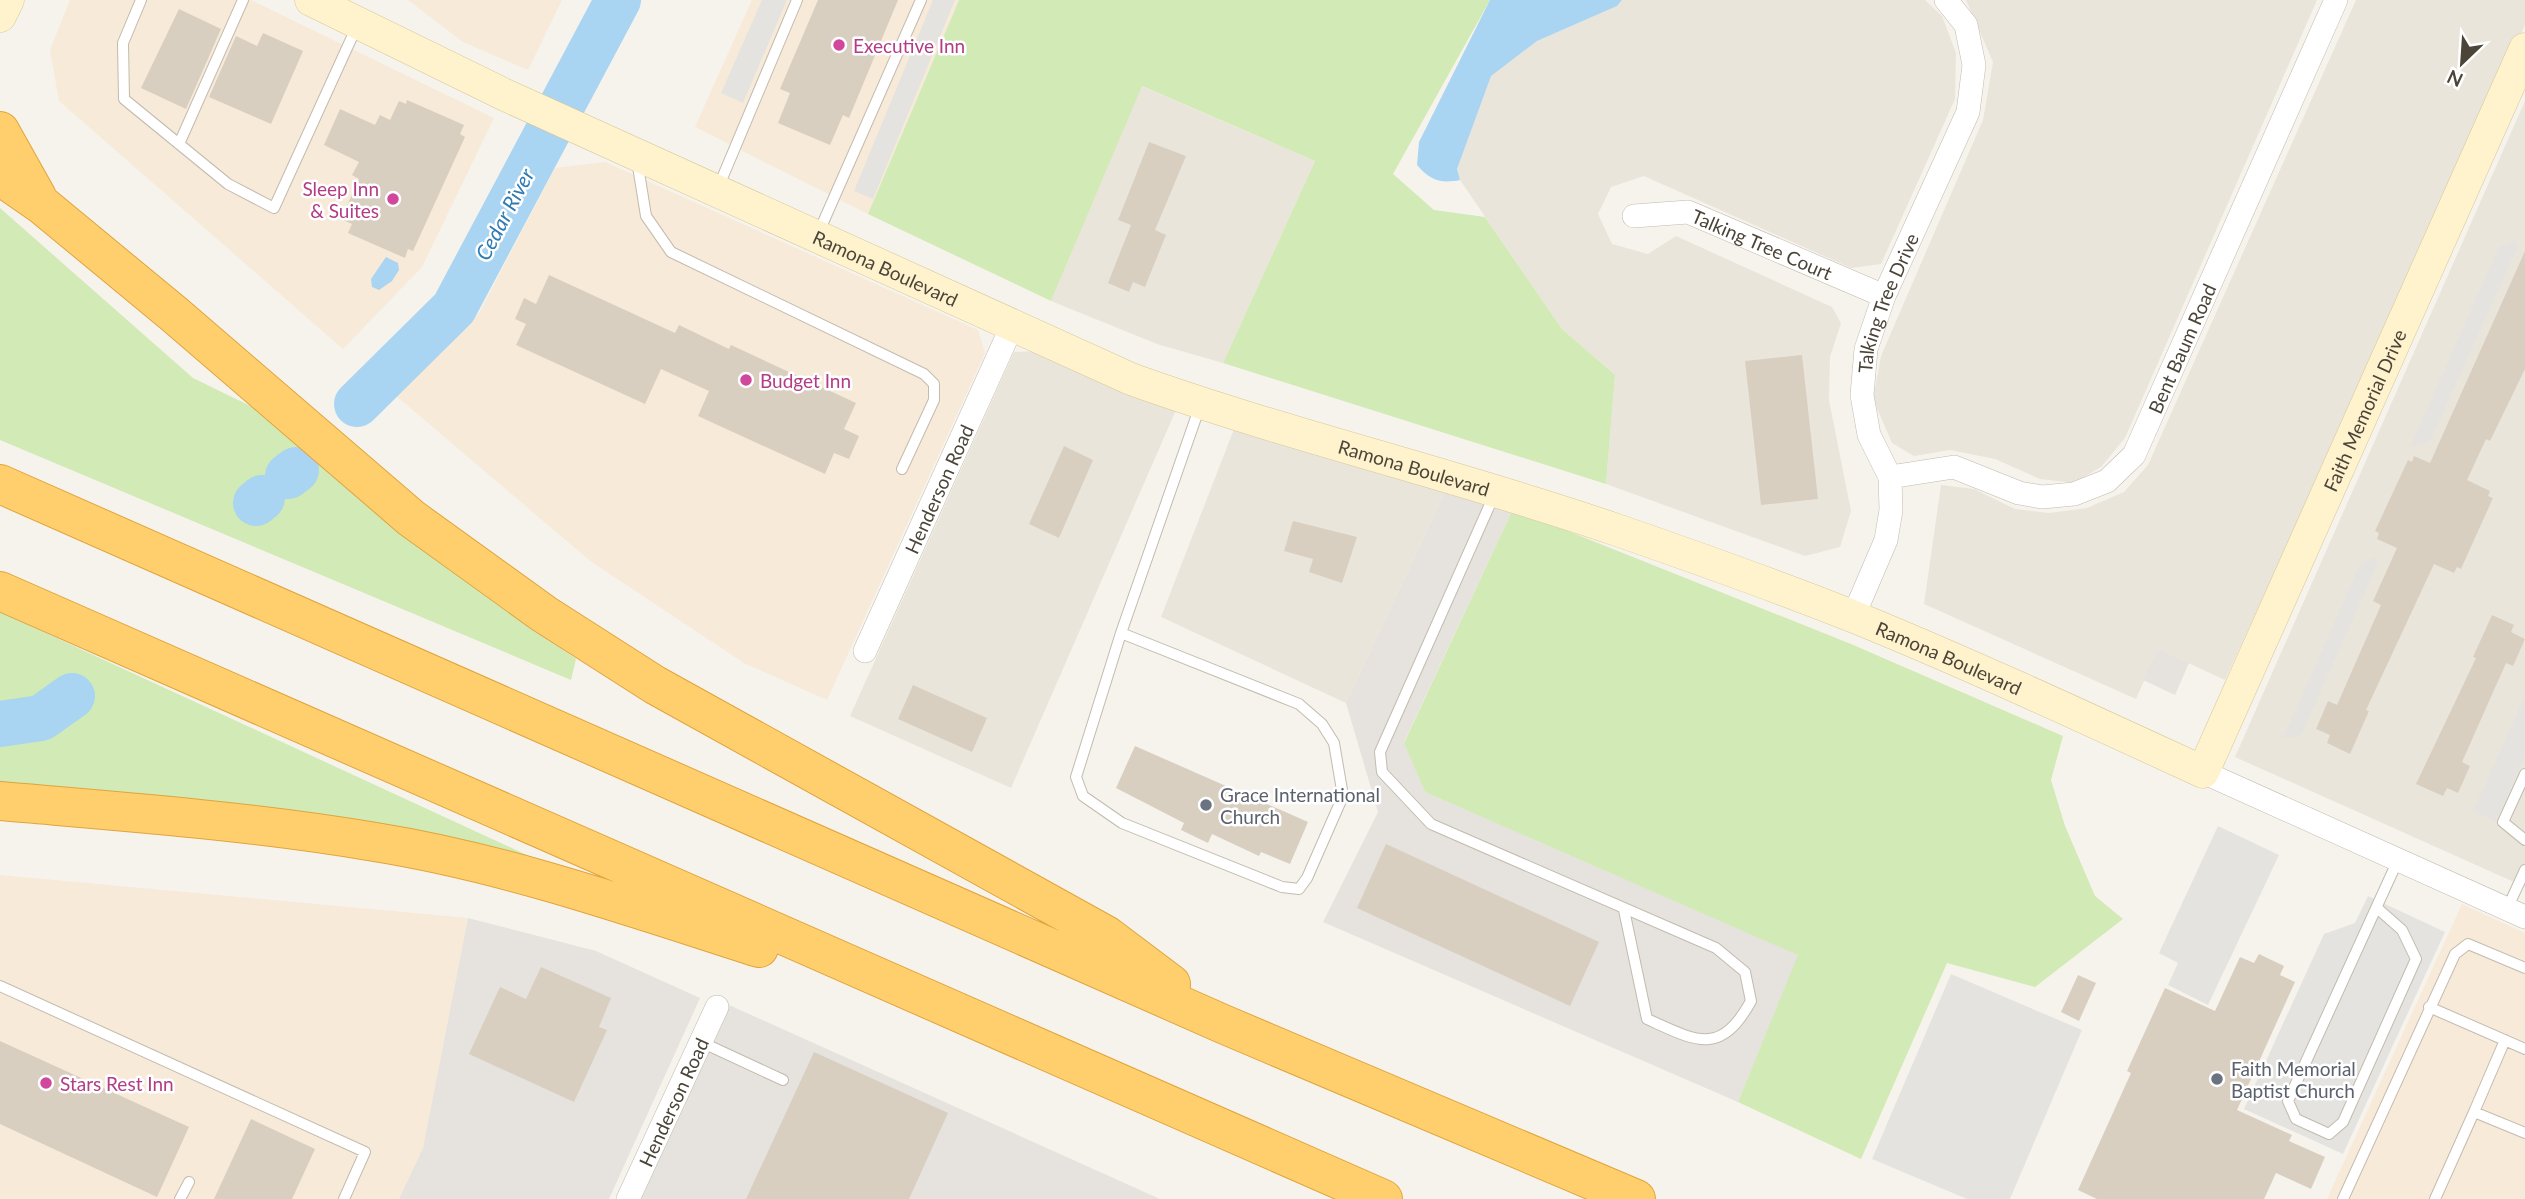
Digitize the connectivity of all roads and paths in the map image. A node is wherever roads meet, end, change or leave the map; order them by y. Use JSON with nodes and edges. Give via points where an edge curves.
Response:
{"nodes":[{"id":1,"x":8,"y":0,"type":"edge"},
{"id":2,"x":131,"y":0,"type":"edge"},
{"id":3,"x":141,"y":0,"type":"edge"},
{"id":4,"x":243,"y":0,"type":"edge"},
{"id":5,"x":311,"y":0,"type":"edge"},
{"id":6,"x":797,"y":0,"type":"edge"},
{"id":7,"x":921,"y":0,"type":"edge"},
{"id":8,"x":1946,"y":0,"type":"edge"},
{"id":9,"x":2336,"y":0,"type":"edge"},
{"id":10,"x":0,"y":16,"type":"edge"},
{"id":11,"x":358,"y":23,"type":"junction"},
{"id":12,"x":2525,"y":49,"type":"edge"},
{"id":13,"x":0,"y":131,"type":"edge"},
{"id":14,"x":179,"y":144,"type":"junction"},
{"id":15,"x":636,"y":154,"type":"junction"},
{"id":16,"x":0,"y":176,"type":"edge"},
{"id":17,"x":716,"y":191,"type":"junction"},
{"id":18,"x":42,"y":205,"type":"junction"},
{"id":19,"x":1634,"y":216,"type":"dead end"},
{"id":20,"x":817,"y":237,"type":"junction"},
{"id":21,"x":1884,"y":296,"type":"junction"},
{"id":22,"x":1012,"y":326,"type":"junction"},
{"id":23,"x":1201,"y":404,"type":"junction"},
{"id":24,"x":902,"y":469,"type":"dead end"},
{"id":25,"x":1890,"y":477,"type":"junction"},
{"id":26,"x":0,"y":484,"type":"edge"},
{"id":27,"x":1496,"y":491,"type":"junction"},
{"id":28,"x":0,"y":591,"type":"edge"},
{"id":29,"x":1853,"y":617,"type":"junction"},
{"id":30,"x":1121,"y":633,"type":"junction"},
{"id":31,"x":865,"y":651,"type":"dead end"},
{"id":32,"x":2203,"y":772,"type":"junction"},
{"id":33,"x":2525,"y":774,"type":"edge"},
{"id":34,"x":0,"y":801,"type":"edge"},
{"id":35,"x":2525,"y":840,"type":"edge"},
{"id":36,"x":2398,"y":860,"type":"junction"},
{"id":37,"x":2525,"y":870,"type":"edge"},
{"id":38,"x":2377,"y":908,"type":"junction"},
{"id":39,"x":1624,"y":910,"type":"junction"},
{"id":40,"x":2516,"y":913,"type":"edge"},
{"id":41,"x":2525,"y":968,"type":"edge"},
{"id":42,"x":0,"y":986,"type":"edge"},
{"id":43,"x":717,"y":1007,"type":"dead end"},
{"id":44,"x":2429,"y":1007,"type":"junction"},
{"id":45,"x":961,"y":1014,"type":"junction"},
{"id":46,"x":1223,"y":1024,"type":"junction"},
{"id":47,"x":2505,"y":1040,"type":"junction"},
{"id":48,"x":701,"y":1042,"type":"junction"},
{"id":49,"x":2525,"y":1049,"type":"edge"},
{"id":50,"x":783,"y":1080,"type":"dead end"},
{"id":51,"x":2474,"y":1112,"type":"junction"},
{"id":52,"x":2525,"y":1133,"type":"edge"},
{"id":53,"x":189,"y":1182,"type":"dead end"},
{"id":54,"x":180,"y":1199,"type":"edge"},
{"id":55,"x":344,"y":1199,"type":"edge"},
{"id":56,"x":628,"y":1199,"type":"edge"},
{"id":57,"x":1384,"y":1199,"type":"edge"},
{"id":58,"x":1636,"y":1199,"type":"edge"},
{"id":59,"x":2343,"y":1199,"type":"edge"},
{"id":60,"x":2435,"y":1199,"type":"edge"}],
"edges":[{"from":1,"to":10,"type":"street"},
{"from":2,"to":3,"type":"lane"},
{"from":3,"to":14,"type":"lane","via":[[123,43],[124,99]]},
{"from":4,"to":14,"type":"lane"},
{"from":5,"to":11,"type":"street","name":"Ramona Boulevard"},
{"from":6,"to":17,"type":"lane"},
{"from":7,"to":20,"type":"lane"},
{"from":8,"to":21,"type":"street","name":"Talking Tree Drive","via":[[1966,25],[1974,65],[1968,112]]},
{"from":9,"to":25,"type":"street","name":"Bent Baum Road","via":[[2134,455],[2108,481],[2074,494],[2042,497],[2019,493],[1954,467]]},
{"from":11,"to":14,"type":"lane","via":[[274,208],[228,184]]},
{"from":11,"to":15,"type":"street","name":"Ramona Boulevard"},
{"from":12,"to":32,"type":"street","name":"Faith Memorial Drive"},
{"from":13,"to":18,"type":"highway"},
{"from":15,"to":17,"type":"street","name":"Ramona Boulevard"},
{"from":15,"to":24,"type":"lane","via":[[646,216],[671,252],[924,374],[934,384],[934,400]]},
{"from":16,"to":18,"type":"highway"},
{"from":17,"to":20,"type":"street","name":"Ramona Boulevard"},
{"from":18,"to":46,"type":"highway","via":[[411,518],[544,614],[655,685],[1106,935]]},
{"from":19,"to":21,"type":"street","name":"Talking Tree Court","via":[[1688,212]]},
{"from":20,"to":22,"type":"street","name":"Ramona Boulevard"},
{"from":21,"to":25,"type":"street","name":"Talking Tree Drive","via":[[1866,349],[1862,396],[1869,435]]},
{"from":22,"to":23,"type":"street","name":"Ramona Boulevard","via":[[1131,379]]},
{"from":22,"to":31,"type":"street","name":"Henderson Road"},
{"from":23,"to":27,"type":"street","name":"Ramona Boulevard"},
{"from":23,"to":30,"type":"lane"},
{"from":25,"to":29,"type":"street","name":"Talking Tree Drive","via":[[1886,541]]},
{"from":26,"to":46,"type":"highway"},
{"from":27,"to":29,"type":"street","name":"Ramona Boulevard"},
{"from":27,"to":39,"type":"lane","via":[[1380,752],[1382,772],[1431,824]]},
{"from":28,"to":45,"type":"highway"},
{"from":29,"to":32,"type":"street","name":"Ramona Boulevard"},
{"from":30,"to":30,"type":"lane","via":[[1299,704],[1322,724],[1334,743],[1343,796],[1299,889],[1282,887],[1122,823],[1083,796],[1076,777]]},
{"from":32,"to":36,"type":"street","name":"Ramona Boulevard"},
{"from":33,"to":35,"type":"lane","via":[[2503,822]]},
{"from":34,"to":45,"type":"highway","via":[[256,824],[378,842],[507,871]]},
{"from":36,"to":38,"type":"lane"},
{"from":36,"to":40,"type":"street","name":"Ramona Boulevard"},
{"from":37,"to":40,"type":"lane"},
{"from":38,"to":38,"type":"lane","via":[[2288,1101],[2296,1119],[2329,1135],[2343,1122],[2416,959],[2402,930]]},
{"from":39,"to":39,"type":"lane","via":[[1716,948],[1745,972],[1751,1001],[1738,1024],[1721,1036],[1695,1040],[1647,1019]]},
{"from":41,"to":44,"type":"lane","via":[[2468,944],[2455,954]]},
{"from":42,"to":55,"type":"lane","via":[[365,1152]]},
{"from":43,"to":48,"type":"street","name":"Henderson Road"},
{"from":44,"to":47,"type":"lane"},
{"from":44,"to":59,"type":"lane"},
{"from":45,"to":57,"type":"highway"},
{"from":46,"to":58,"type":"highway"},
{"from":47,"to":49,"type":"lane"},
{"from":47,"to":51,"type":"lane"},
{"from":48,"to":50,"type":"lane"},
{"from":48,"to":56,"type":"street","name":"Henderson Road"},
{"from":51,"to":52,"type":"lane"},
{"from":51,"to":60,"type":"lane"},
{"from":53,"to":54,"type":"lane"}]}
